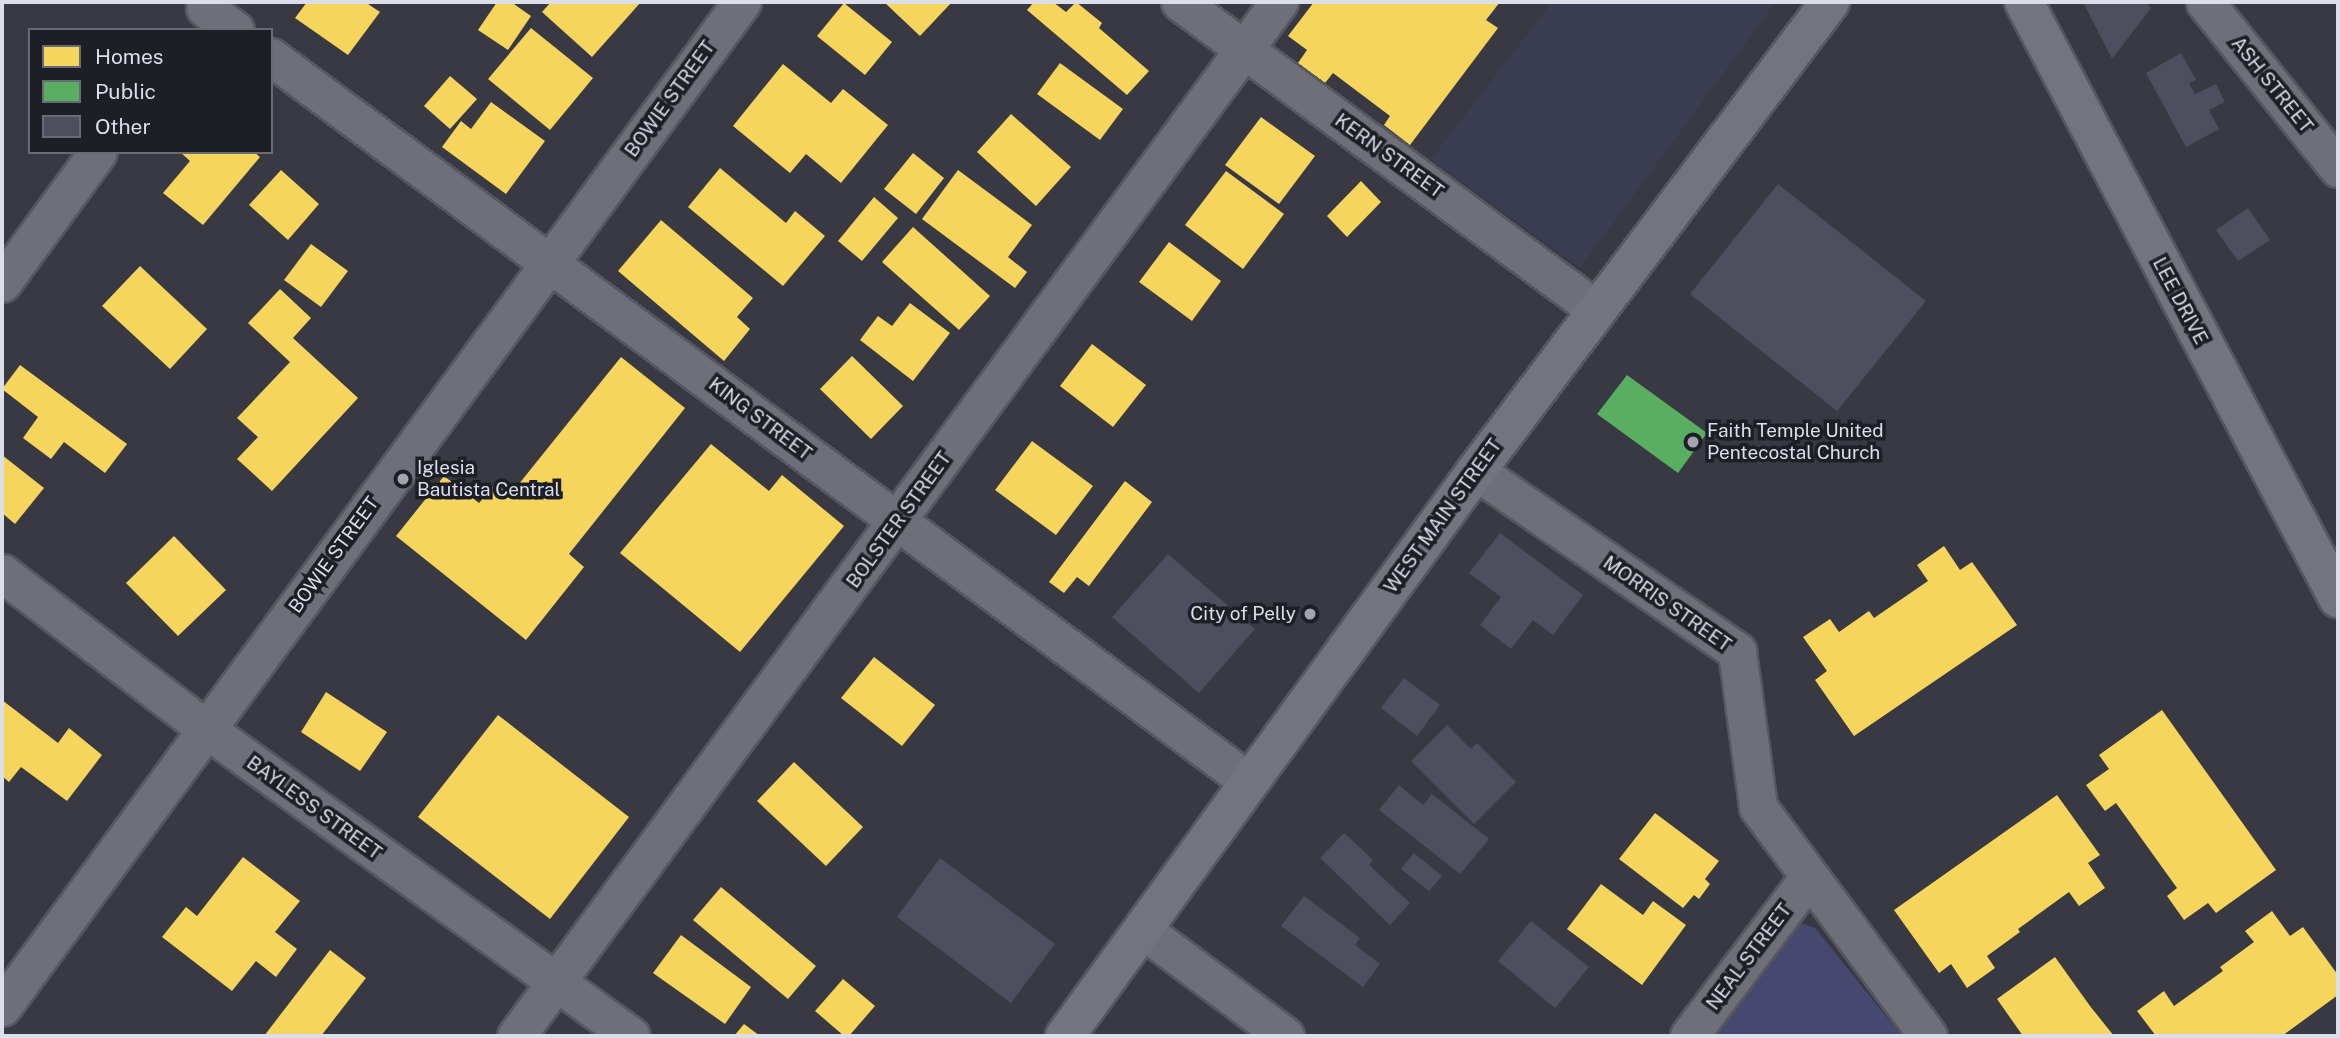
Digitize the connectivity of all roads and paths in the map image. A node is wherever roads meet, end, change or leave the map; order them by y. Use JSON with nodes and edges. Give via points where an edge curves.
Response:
{"nodes":[{"id":1,"x":742,"y":2,"type":"edge"},
{"id":2,"x":1180,"y":2,"type":"edge"},
{"id":3,"x":1279,"y":2,"type":"edge"},
{"id":4,"x":1830,"y":2,"type":"edge"},
{"id":5,"x":2024,"y":2,"type":"edge"},
{"id":6,"x":2204,"y":2,"type":"edge"},
{"id":7,"x":201,"y":13,"type":"edge"},
{"id":8,"x":231,"y":28,"type":"edge"},
{"id":9,"x":1244,"y":49,"type":"junction"},
{"id":10,"x":273,"y":58,"type":"edge"},
{"id":11,"x":97,"y":154,"type":"edge"},
{"id":12,"x":2338,"y":168,"type":"edge"},
{"id":13,"x":550,"y":262,"type":"junction"},
{"id":14,"x":2,"y":283,"type":"edge"},
{"id":15,"x":1597,"y":310,"type":"junction"},
{"id":16,"x":1476,"y":471,"type":"junction"},
{"id":17,"x":898,"y":522,"type":"junction"},
{"id":18,"x":2,"y":573,"type":"edge"},
{"id":19,"x":2338,"y":598,"type":"edge"},
{"id":20,"x":206,"y":729,"type":"junction"},
{"id":21,"x":1248,"y":781,"type":"junction"},
{"id":22,"x":1809,"y":877,"type":"junction"},
{"id":23,"x":1143,"y":930,"type":"junction"},
{"id":24,"x":557,"y":982,"type":"junction"},
{"id":25,"x":2,"y":1007,"type":"edge"},
{"id":26,"x":516,"y":1036,"type":"edge"},
{"id":27,"x":631,"y":1036,"type":"edge"},
{"id":28,"x":1065,"y":1036,"type":"edge"},
{"id":29,"x":1285,"y":1036,"type":"edge"},
{"id":30,"x":1689,"y":1036,"type":"edge"},
{"id":31,"x":1928,"y":1036,"type":"edge"}],
"edges":[{"from":1,"to":13,"type":"street","name":"BOWIE STREET"},
{"from":2,"to":9,"type":"street","name":"KERN STREET"},
{"from":3,"to":9,"type":"street","name":"BOLSTER STREET"},
{"from":4,"to":15,"type":"main road","name":"WEST MAIN STREET"},
{"from":5,"to":19,"type":"main road","name":"LEE DRIVE"},
{"from":6,"to":12,"type":"street","name":"ASH STREET"},
{"from":7,"to":8,"type":"street"},
{"from":9,"to":15,"type":"street","name":"KERN STREET"},
{"from":9,"to":17,"type":"street","name":"BOLSTER STREET"},
{"from":10,"to":13,"type":"street","name":"KING STREET"},
{"from":11,"to":14,"type":"street"},
{"from":13,"to":17,"type":"street","name":"KING STREET"},
{"from":13,"to":20,"type":"street","name":"BOWIE STREET"},
{"from":15,"to":16,"type":"main road","name":"WEST MAIN STREET"},
{"from":16,"to":21,"type":"main road","name":"WEST MAIN STREET"},
{"from":16,"to":22,"type":"street","name":"MORRIS STREET","via":[[1737,651],[1758,807]]},
{"from":17,"to":21,"type":"street","name":"KING STREET"},
{"from":17,"to":24,"type":"street","name":"BOLSTER STREET"},
{"from":18,"to":20,"type":"street","name":"BAYLESS STREET"},
{"from":20,"to":24,"type":"street","name":"BAYLESS STREET"},
{"from":20,"to":25,"type":"street","name":"BOWIE STREET"},
{"from":21,"to":23,"type":"main road","name":"WEST MAIN STREET"},
{"from":22,"to":30,"type":"street","name":"NEAL STREET"},
{"from":22,"to":31,"type":"street","name":"MORRIS STREET"},
{"from":23,"to":28,"type":"main road","name":"WEST MAIN STREET"},
{"from":23,"to":29,"type":"street"},
{"from":24,"to":26,"type":"street","name":"BOLSTER STREET"},
{"from":24,"to":27,"type":"street","name":"BAYLESS STREET"}]}
